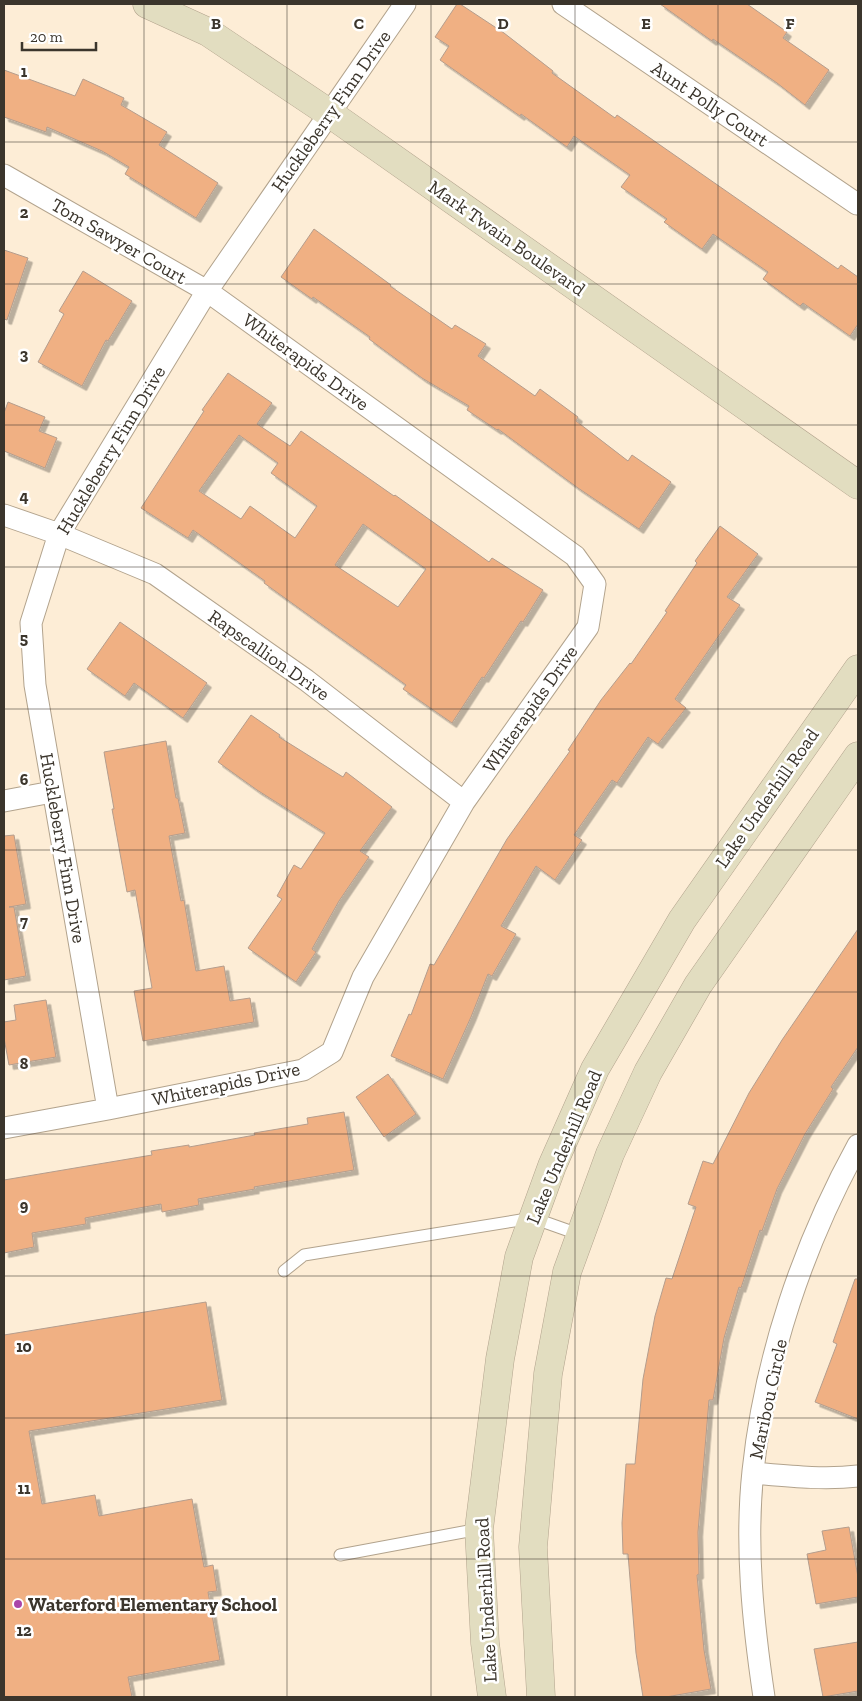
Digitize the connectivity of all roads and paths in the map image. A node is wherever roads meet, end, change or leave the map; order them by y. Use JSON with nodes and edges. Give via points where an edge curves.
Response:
{"nodes":[{"id":1,"x":147,"y":4,"type":"edge"},
{"id":2,"x":405,"y":4,"type":"edge"},
{"id":3,"x":563,"y":4,"type":"edge"},
{"id":4,"x":329,"y":113,"type":"junction"},
{"id":5,"x":4,"y":175,"type":"edge"},
{"id":6,"x":857,"y":204,"type":"edge"},
{"id":7,"x":208,"y":291,"type":"junction"},
{"id":8,"x":858,"y":485,"type":"edge"},
{"id":9,"x":4,"y":515,"type":"edge"},
{"id":10,"x":59,"y":534,"type":"junction"},
{"id":11,"x":858,"y":669,"type":"edge"},
{"id":12,"x":858,"y":756,"type":"edge"},
{"id":13,"x":52,"y":792,"type":"junction"},
{"id":14,"x":4,"y":801,"type":"edge"},
{"id":15,"x":464,"y":802,"type":"junction"},
{"id":16,"x":108,"y":1109,"type":"junction"},
{"id":17,"x":4,"y":1128,"type":"edge"},
{"id":18,"x":858,"y":1145,"type":"edge"},
{"id":19,"x":533,"y":1218,"type":"junction"},
{"id":20,"x":581,"y":1235,"type":"junction"},
{"id":21,"x":284,"y":1271,"type":"dead end"},
{"id":22,"x":753,"y":1473,"type":"junction"},
{"id":23,"x":858,"y":1476,"type":"edge"},
{"id":24,"x":479,"y":1529,"type":"junction"},
{"id":25,"x":340,"y":1555,"type":"dead end"},
{"id":26,"x":492,"y":1697,"type":"edge"},
{"id":27,"x":541,"y":1697,"type":"edge"},
{"id":28,"x":764,"y":1697,"type":"edge"}],
"edges":[{"from":1,"to":4,"type":"street","name":"Mark Twain Boulevard","via":[[208,32]]},
{"from":2,"to":4,"type":"street","name":"Huckleberry Finn Drive"},
{"from":3,"to":6,"type":"street","name":"Aunt Polly Court"},
{"from":4,"to":7,"type":"street","name":"Huckleberry Finn Drive"},
{"from":4,"to":8,"type":"street","name":"Mark Twain Boulevard"},
{"from":5,"to":7,"type":"street","name":"Tom Sawyer Court"},
{"from":7,"to":10,"type":"street","name":"Huckleberry Finn Drive"},
{"from":7,"to":15,"type":"street","name":"Whiterapids Drive","via":[[576,556],[595,584],[588,627]]},
{"from":9,"to":10,"type":"street","name":"Rapscallion Drive"},
{"from":10,"to":13,"type":"street","name":"Huckleberry Finn Drive","via":[[31,623],[35,685]]},
{"from":10,"to":15,"type":"street","name":"Rapscallion Drive","via":[[154,574],[306,680]]},
{"from":11,"to":19,"type":"street","name":"Lake Underhill Road","via":[[682,920],[595,1069]]},
{"from":12,"to":20,"type":"street","via":[[698,985],[628,1113]]},
{"from":13,"to":14,"type":"street"},
{"from":13,"to":16,"type":"street","name":"Huckleberry Finn Drive"},
{"from":15,"to":16,"type":"street","name":"Whiterapids Drive","via":[[362,977],[332,1052],[303,1070]]},
{"from":16,"to":17,"type":"street","name":"Whiterapids Drive"},
{"from":18,"to":22,"type":"street","name":"Maribou Circle","via":[[806,1254],[769,1378],[759,1421]]},
{"from":19,"to":20,"type":"lane"},
{"from":19,"to":21,"type":"lane","via":[[304,1254]]},
{"from":19,"to":24,"type":"street","name":"Lake Underhill Road","via":[[519,1258],[500,1359]]},
{"from":20,"to":27,"type":"street","via":[[567,1272],[548,1374],[533,1538]]},
{"from":22,"to":23,"type":"street"},
{"from":22,"to":28,"type":"street","name":"Maribou Circle","via":[[751,1567]]},
{"from":24,"to":25,"type":"lane"},
{"from":24,"to":26,"type":"street","name":"Lake Underhill Road","via":[[485,1643]]}]}
